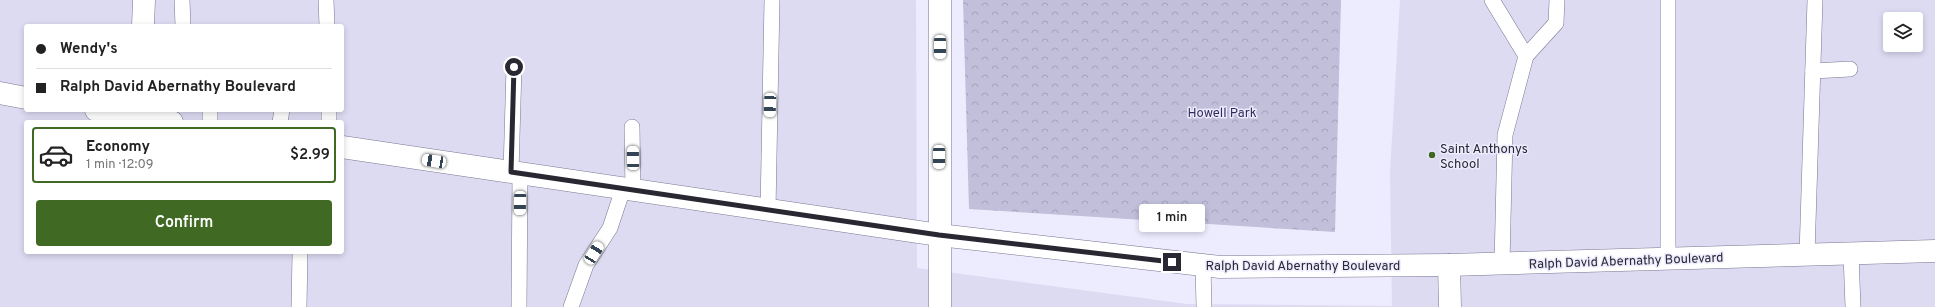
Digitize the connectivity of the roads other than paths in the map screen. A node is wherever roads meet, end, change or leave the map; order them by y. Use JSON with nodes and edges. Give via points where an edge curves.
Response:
{"nodes":[{"id":1,"x":144,"y":0,"type":"edge"},
{"id":2,"x":182,"y":0,"type":"edge"},
{"id":3,"x":326,"y":0,"type":"edge"},
{"id":4,"x":772,"y":0,"type":"edge"},
{"id":5,"x":940,"y":0,"type":"edge"},
{"id":6,"x":1492,"y":0,"type":"edge"},
{"id":7,"x":1557,"y":0,"type":"edge"},
{"id":8,"x":1668,"y":0,"type":"edge"},
{"id":9,"x":1815,"y":0,"type":"edge"},
{"id":10,"x":143,"y":24,"type":"edge"},
{"id":11,"x":183,"y":24,"type":"edge"},
{"id":12,"x":327,"y":24,"type":"edge"},
{"id":13,"x":1526,"y":56,"type":"junction"},
{"id":14,"x":514,"y":67,"type":"dead end"},
{"id":15,"x":1850,"y":70,"type":"dead end"},
{"id":16,"x":1813,"y":71,"type":"junction"},
{"id":17,"x":0,"y":93,"type":"edge"},
{"id":18,"x":24,"y":98,"type":"edge"},
{"id":19,"x":118,"y":112,"type":"edge"},
{"id":20,"x":139,"y":114,"type":"edge"},
{"id":21,"x":164,"y":120,"type":"edge"},
{"id":22,"x":632,"y":126,"type":"dead end"},
{"id":23,"x":344,"y":147,"type":"edge"},
{"id":24,"x":516,"y":173,"type":"junction"},
{"id":25,"x":628,"y":189,"type":"junction"},
{"id":26,"x":768,"y":210,"type":"junction"},
{"id":27,"x":939,"y":235,"type":"junction"},
{"id":28,"x":1934,"y":249,"type":"edge"},
{"id":29,"x":300,"y":254,"type":"edge"},
{"id":30,"x":1852,"y":254,"type":"junction"},
{"id":31,"x":1807,"y":255,"type":"junction"},
{"id":32,"x":1668,"y":259,"type":"junction"},
{"id":33,"x":1502,"y":264,"type":"junction"},
{"id":34,"x":1204,"y":265,"type":"junction"},
{"id":35,"x":1449,"y":265,"type":"junction"},
{"id":36,"x":299,"y":307,"type":"edge"},
{"id":37,"x":519,"y":307,"type":"edge"},
{"id":38,"x":571,"y":307,"type":"edge"},
{"id":39,"x":940,"y":307,"type":"edge"},
{"id":40,"x":1204,"y":307,"type":"edge"},
{"id":41,"x":1450,"y":307,"type":"edge"},
{"id":42,"x":1852,"y":307,"type":"edge"}],
"edges":[{"from":1,"to":10,"type":"main road"},
{"from":2,"to":11,"type":"lane"},
{"from":3,"to":12,"type":"lane"},
{"from":4,"to":26,"type":"lane"},
{"from":5,"to":27,"type":"main road"},
{"from":6,"to":13,"type":"lane"},
{"from":7,"to":13,"type":"lane","via":[[1556,23]]},
{"from":8,"to":32,"type":"lane"},
{"from":9,"to":16,"type":"lane"},
{"from":13,"to":33,"type":"lane","via":[[1505,135]]},
{"from":14,"to":24,"type":"lane"},
{"from":15,"to":16,"type":"lane"},
{"from":16,"to":31,"type":"lane"},
{"from":17,"to":18,"type":"main road"},
{"from":19,"to":20,"type":"main road"},
{"from":20,"to":21,"type":"main road"},
{"from":22,"to":25,"type":"lane"},
{"from":23,"to":24,"type":"main road","name":"Ralph David Abernathy Boulevard"},
{"from":24,"to":25,"type":"main road","name":"Ralph David Abernathy Boulevard"},
{"from":24,"to":37,"type":"lane"},
{"from":25,"to":26,"type":"main road","name":"Ralph David Abernathy Boulevard"},
{"from":25,"to":38,"type":"lane","via":[[610,228],[586,265]]},
{"from":26,"to":27,"type":"main road","name":"Ralph David Abernathy Boulevard"},
{"from":27,"to":34,"type":"main road","name":"Ralph David Abernathy Boulevard"},
{"from":27,"to":39,"type":"main road"},
{"from":28,"to":30,"type":"main road","name":"Ralph David Abernathy Boulevard"},
{"from":29,"to":36,"type":"lane"},
{"from":30,"to":31,"type":"main road","name":"Ralph David Abernathy Boulevard"},
{"from":30,"to":42,"type":"lane"},
{"from":31,"to":32,"type":"main road","name":"Ralph David Abernathy Boulevard"},
{"from":32,"to":33,"type":"main road","name":"Ralph David Abernathy Boulevard"},
{"from":33,"to":35,"type":"main road","name":"Ralph David Abernathy Boulevard"},
{"from":34,"to":35,"type":"main road","name":"Ralph David Abernathy Boulevard"},
{"from":34,"to":40,"type":"lane"},
{"from":35,"to":41,"type":"main road"}]}
